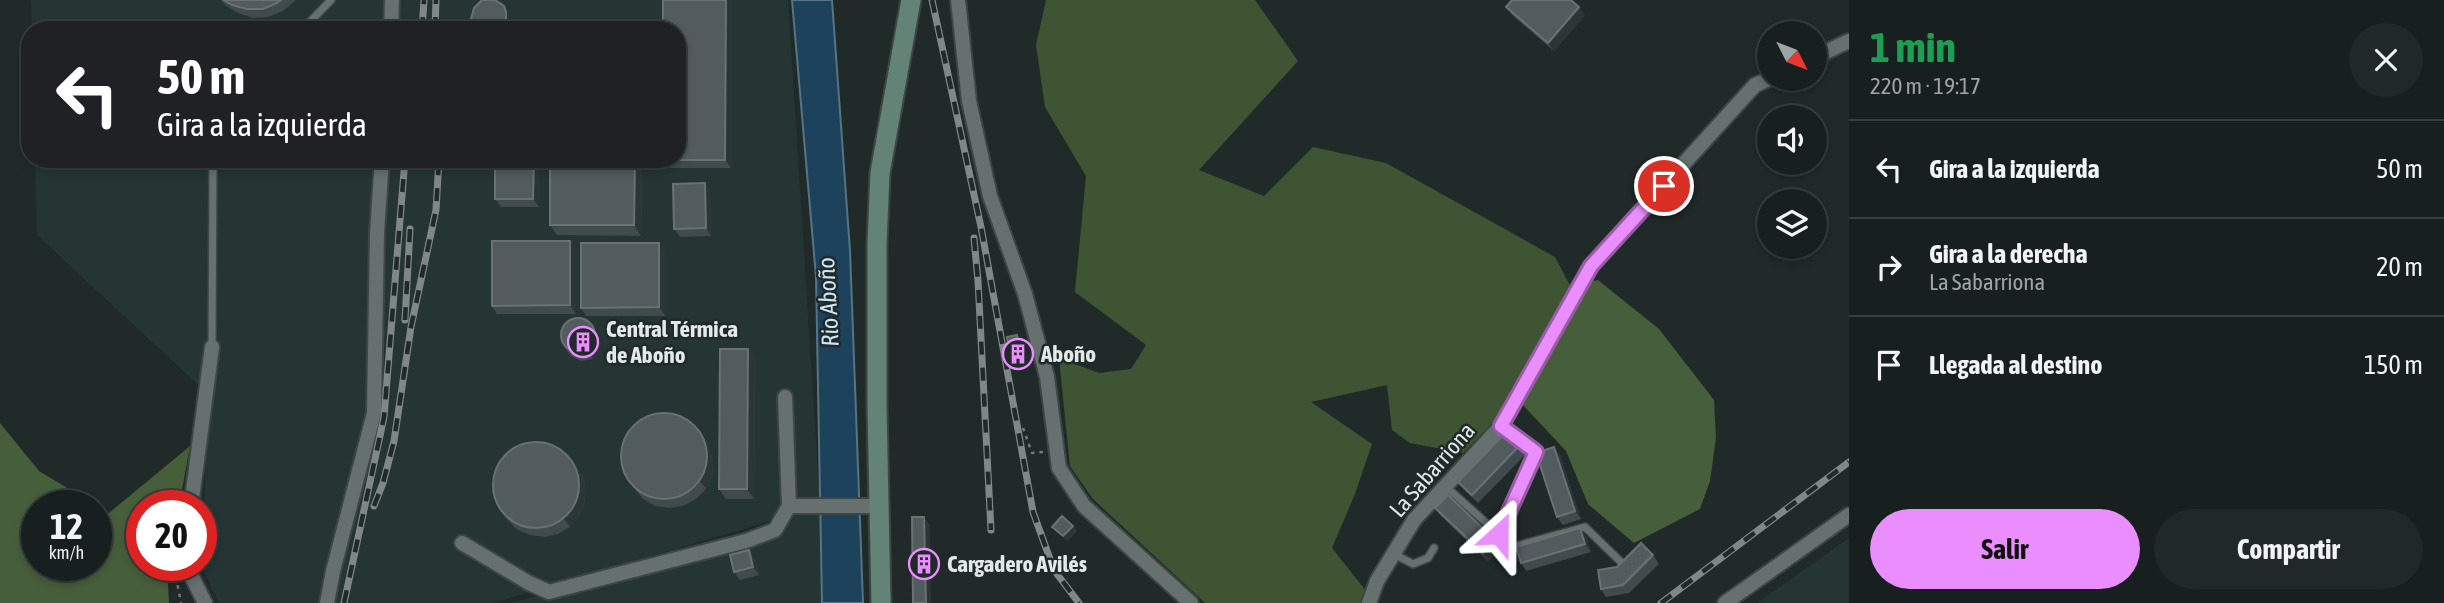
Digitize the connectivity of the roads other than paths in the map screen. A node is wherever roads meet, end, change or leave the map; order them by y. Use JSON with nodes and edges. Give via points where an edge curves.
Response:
{"nodes":[{"id":1,"x":331,"y":0,"type":"edge"},
{"id":2,"x":393,"y":0,"type":"edge"},
{"id":3,"x":911,"y":0,"type":"edge"},
{"id":4,"x":958,"y":0,"type":"edge"},
{"id":5,"x":311,"y":21,"type":"edge"},
{"id":6,"x":392,"y":21,"type":"edge"},
{"id":7,"x":1849,"y":41,"type":"edge"},
{"id":8,"x":1827,"y":51,"type":"edge"},
{"id":9,"x":1757,"y":84,"type":"edge"},
{"id":10,"x":214,"y":168,"type":"edge"},
{"id":11,"x":381,"y":168,"type":"edge"},
{"id":12,"x":212,"y":348,"type":"joint"},
{"id":13,"x":785,"y":397,"type":"dead end"},
{"id":14,"x":1501,"y":426,"type":"junction"},
{"id":15,"x":1444,"y":485,"type":"junction"},
{"id":16,"x":193,"y":490,"type":"edge"},
{"id":17,"x":789,"y":506,"type":"junction"},
{"id":18,"x":873,"y":506,"type":"junction"},
{"id":19,"x":1849,"y":515,"type":"edge"},
{"id":20,"x":1499,"y":534,"type":"junction"},
{"id":21,"x":462,"y":543,"type":"dead end"},
{"id":22,"x":1434,"y":548,"type":"dead end"},
{"id":23,"x":1394,"y":554,"type":"junction"},
{"id":24,"x":1622,"y":563,"type":"edge"},
{"id":25,"x":190,"y":581,"type":"edge"},
{"id":26,"x":205,"y":603,"type":"edge"},
{"id":27,"x":327,"y":603,"type":"edge"},
{"id":28,"x":881,"y":603,"type":"edge"},
{"id":29,"x":1191,"y":603,"type":"edge"},
{"id":30,"x":1369,"y":603,"type":"edge"},
{"id":31,"x":1725,"y":603,"type":"edge"}],
"edges":[{"from":1,"to":5,"type":"lane"},
{"from":2,"to":6,"type":"street"},
{"from":3,"to":18,"type":"street","via":[[880,173]]},
{"from":4,"to":29,"type":"street","via":[[969,101],[990,197],[1025,294],[1047,377],[1059,468],[1084,506]]},
{"from":7,"to":8,"type":"street"},
{"from":9,"to":14,"type":"street","name":"La Sabarriona","via":[[1591,266]]},
{"from":10,"to":12,"type":"lane"},
{"from":11,"to":27,"type":"street","via":[[374,413]]},
{"from":12,"to":16,"type":"street"},
{"from":13,"to":17,"type":"street"},
{"from":14,"to":15,"type":"street","name":"La Sabarriona"},
{"from":14,"to":20,"type":"lane","via":[[1536,452]]},
{"from":15,"to":20,"type":"lane"},
{"from":15,"to":23,"type":"street","name":"La Sabarriona","via":[[1414,520]]},
{"from":17,"to":18,"type":"street"},
{"from":17,"to":21,"type":"street","via":[[775,530],[746,541],[549,592]]},
{"from":18,"to":28,"type":"street"},
{"from":19,"to":31,"type":"street"},
{"from":20,"to":24,"type":"lane","via":[[1513,547],[1585,527]]},
{"from":22,"to":23,"type":"lane","via":[[1428,558],[1413,564]]},
{"from":23,"to":30,"type":"street","name":"La Sabarriona"},
{"from":25,"to":26,"type":"street"}]}
